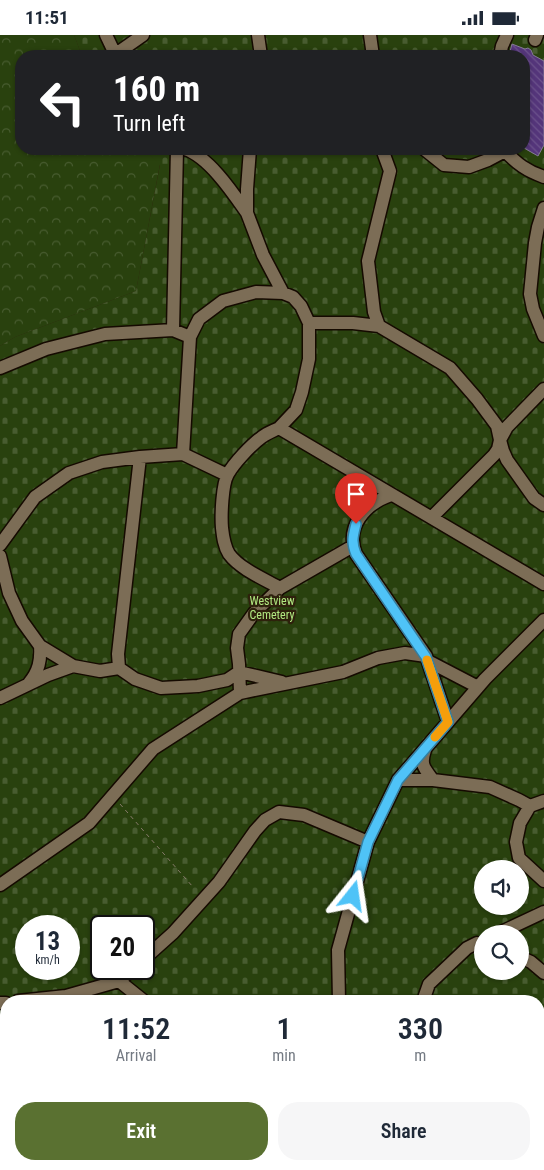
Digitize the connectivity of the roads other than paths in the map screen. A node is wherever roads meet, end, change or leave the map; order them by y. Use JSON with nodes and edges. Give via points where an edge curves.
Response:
{"nodes":[{"id":1,"x":106,"y":35,"type":"edge"},
{"id":2,"x":143,"y":35,"type":"edge"},
{"id":3,"x":258,"y":35,"type":"edge"},
{"id":4,"x":370,"y":35,"type":"edge"},
{"id":5,"x":507,"y":35,"type":"edge"},
{"id":6,"x":114,"y":50,"type":"edge"},
{"id":7,"x":123,"y":50,"type":"edge"},
{"id":8,"x":260,"y":50,"type":"edge"},
{"id":9,"x":372,"y":50,"type":"edge"},
{"id":10,"x":501,"y":50,"type":"edge"},
{"id":11,"x":177,"y":155,"type":"edge"},
{"id":12,"x":196,"y":155,"type":"edge"},
{"id":13,"x":250,"y":155,"type":"edge"},
{"id":14,"x":384,"y":155,"type":"edge"},
{"id":15,"x":432,"y":155,"type":"edge"},
{"id":16,"x":496,"y":155,"type":"edge"},
{"id":17,"x":510,"y":155,"type":"edge"},
{"id":18,"x":544,"y":177,"type":"edge"},
{"id":19,"x":544,"y":208,"type":"edge"},
{"id":20,"x":247,"y":213,"type":"junction"},
{"id":21,"x":283,"y":293,"type":"junction"},
{"id":22,"x":309,"y":323,"type":"junction"},
{"id":23,"x":379,"y":326,"type":"junction"},
{"id":24,"x":172,"y":330,"type":"junction"},
{"id":25,"x":544,"y":336,"type":"edge"},
{"id":26,"x":190,"y":337,"type":"junction"},
{"id":27,"x":0,"y":367,"type":"edge"},
{"id":28,"x":544,"y":389,"type":"edge"},
{"id":29,"x":279,"y":428,"type":"junction"},
{"id":30,"x":500,"y":440,"type":"junction"},
{"id":31,"x":183,"y":454,"type":"junction"},
{"id":32,"x":140,"y":457,"type":"junction"},
{"id":33,"x":227,"y":475,"type":"junction"},
{"id":34,"x":391,"y":495,"type":"junction"},
{"id":35,"x":544,"y":505,"type":"edge"},
{"id":36,"x":432,"y":517,"type":"junction"},
{"id":37,"x":0,"y":545,"type":"edge"},
{"id":38,"x":353,"y":546,"type":"junction"},
{"id":39,"x":0,"y":556,"type":"edge"},
{"id":40,"x":544,"y":584,"type":"edge"},
{"id":41,"x":280,"y":588,"type":"junction"},
{"id":42,"x":544,"y":620,"type":"edge"},
{"id":43,"x":40,"y":646,"type":"junction"},
{"id":44,"x":427,"y":659,"type":"junction"},
{"id":45,"x":73,"y":666,"type":"junction"},
{"id":46,"x":119,"y":668,"type":"junction"},
{"id":47,"x":239,"y":672,"type":"junction"},
{"id":48,"x":29,"y":683,"type":"junction"},
{"id":49,"x":288,"y":683,"type":"junction"},
{"id":50,"x":478,"y":687,"type":"junction"},
{"id":51,"x":240,"y":693,"type":"junction"},
{"id":52,"x":0,"y":698,"type":"edge"},
{"id":53,"x":448,"y":722,"type":"junction"},
{"id":54,"x":426,"y":747,"type":"junction"},
{"id":55,"x":398,"y":780,"type":"junction"},
{"id":56,"x":433,"y":780,"type":"junction"},
{"id":57,"x":544,"y":801,"type":"edge"},
{"id":58,"x":530,"y":806,"type":"junction"},
{"id":59,"x":368,"y":842,"type":"junction"},
{"id":60,"x":544,"y":881,"type":"edge"},
{"id":61,"x":0,"y":885,"type":"edge"},
{"id":62,"x":544,"y":912,"type":"edge"},
{"id":63,"x":516,"y":925,"type":"edge"},
{"id":64,"x":474,"y":946,"type":"edge"},
{"id":65,"x":155,"y":949,"type":"edge"},
{"id":66,"x":529,"y":961,"type":"edge"},
{"id":67,"x":544,"y":973,"type":"edge"},
{"id":68,"x":119,"y":981,"type":"joint"},
{"id":69,"x":70,"y":995,"type":"edge"},
{"id":70,"x":136,"y":995,"type":"edge"},
{"id":71,"x":339,"y":995,"type":"edge"},
{"id":72,"x":425,"y":995,"type":"edge"}],
"edges":[{"from":1,"to":6,"type":"street"},
{"from":2,"to":7,"type":"street"},
{"from":3,"to":8,"type":"street"},
{"from":4,"to":9,"type":"street"},
{"from":5,"to":10,"type":"street"},
{"from":11,"to":24,"type":"street"},
{"from":12,"to":20,"type":"street","via":[[232,191]]},
{"from":13,"to":20,"type":"street"},
{"from":14,"to":23,"type":"street","via":[[390,171],[368,261]]},
{"from":15,"to":16,"type":"street","via":[[444,165],[468,167]]},
{"from":17,"to":18,"type":"street","via":[[524,169]]},
{"from":19,"to":25,"type":"street","via":[[535,243],[530,294]]},
{"from":20,"to":21,"type":"street","via":[[263,255]]},
{"from":21,"to":22,"type":"street","via":[[302,306]]},
{"from":21,"to":26,"type":"street","via":[[256,292],[223,301],[199,319]]},
{"from":22,"to":23,"type":"street"},
{"from":22,"to":29,"type":"street","via":[[309,359],[302,392],[296,410]]},
{"from":23,"to":30,"type":"street","via":[[450,368],[497,426]]},
{"from":24,"to":26,"type":"street"},
{"from":24,"to":27,"type":"street","via":[[105,335],[46,349]]},
{"from":26,"to":31,"type":"street"},
{"from":28,"to":30,"type":"street","via":[[507,427]]},
{"from":29,"to":33,"type":"street","via":[[262,436]]},
{"from":29,"to":34,"type":"street"},
{"from":30,"to":35,"type":"street","via":[[507,460],[534,498]]},
{"from":30,"to":36,"type":"street","via":[[494,455]]},
{"from":31,"to":32,"type":"street"},
{"from":31,"to":33,"type":"street"},
{"from":32,"to":37,"type":"street","via":[[102,462],[69,473],[35,497]]},
{"from":32,"to":46,"type":"street"},
{"from":33,"to":41,"type":"street","via":[[221,519],[228,553],[251,573]]},
{"from":34,"to":36,"type":"street"},
{"from":34,"to":38,"type":"street","via":[[361,515],[356,524]]},
{"from":36,"to":40,"type":"street"},
{"from":38,"to":41,"type":"street"},
{"from":38,"to":44,"type":"street"},
{"from":39,"to":43,"type":"street","via":[[8,593]]},
{"from":41,"to":47,"type":"street","via":[[254,613],[239,634]]},
{"from":42,"to":50,"type":"street"},
{"from":43,"to":45,"type":"street"},
{"from":43,"to":48,"type":"street","via":[[38,669]]},
{"from":44,"to":49,"type":"street","via":[[405,653],[378,658],[343,673]]},
{"from":44,"to":50,"type":"street"},
{"from":44,"to":53,"type":"street"},
{"from":45,"to":46,"type":"street","via":[[100,671]]},
{"from":45,"to":48,"type":"street"},
{"from":46,"to":47,"type":"street","via":[[135,679],[160,688],[198,686],[227,680]]},
{"from":47,"to":49,"type":"street"},
{"from":47,"to":51,"type":"street"},
{"from":48,"to":52,"type":"street"},
{"from":49,"to":51,"type":"street"},
{"from":50,"to":53,"type":"street"},
{"from":51,"to":61,"type":"street","via":[[153,749],[90,823]]},
{"from":53,"to":54,"type":"street"},
{"from":54,"to":55,"type":"street"},
{"from":54,"to":56,"type":"street","via":[[422,761]]},
{"from":55,"to":56,"type":"street"},
{"from":55,"to":59,"type":"street"},
{"from":56,"to":58,"type":"street","via":[[490,787]]},
{"from":57,"to":58,"type":"street"},
{"from":58,"to":60,"type":"street","via":[[520,823],[516,842],[519,858]]},
{"from":59,"to":65,"type":"street","via":[[304,815],[279,812],[255,831],[219,883]]},
{"from":59,"to":71,"type":"street","via":[[338,950]]},
{"from":62,"to":63,"type":"street"},
{"from":64,"to":72,"type":"street","via":[[467,948],[428,984]]},
{"from":66,"to":67,"type":"street"},
{"from":68,"to":69,"type":"street"},
{"from":68,"to":70,"type":"street"}]}
